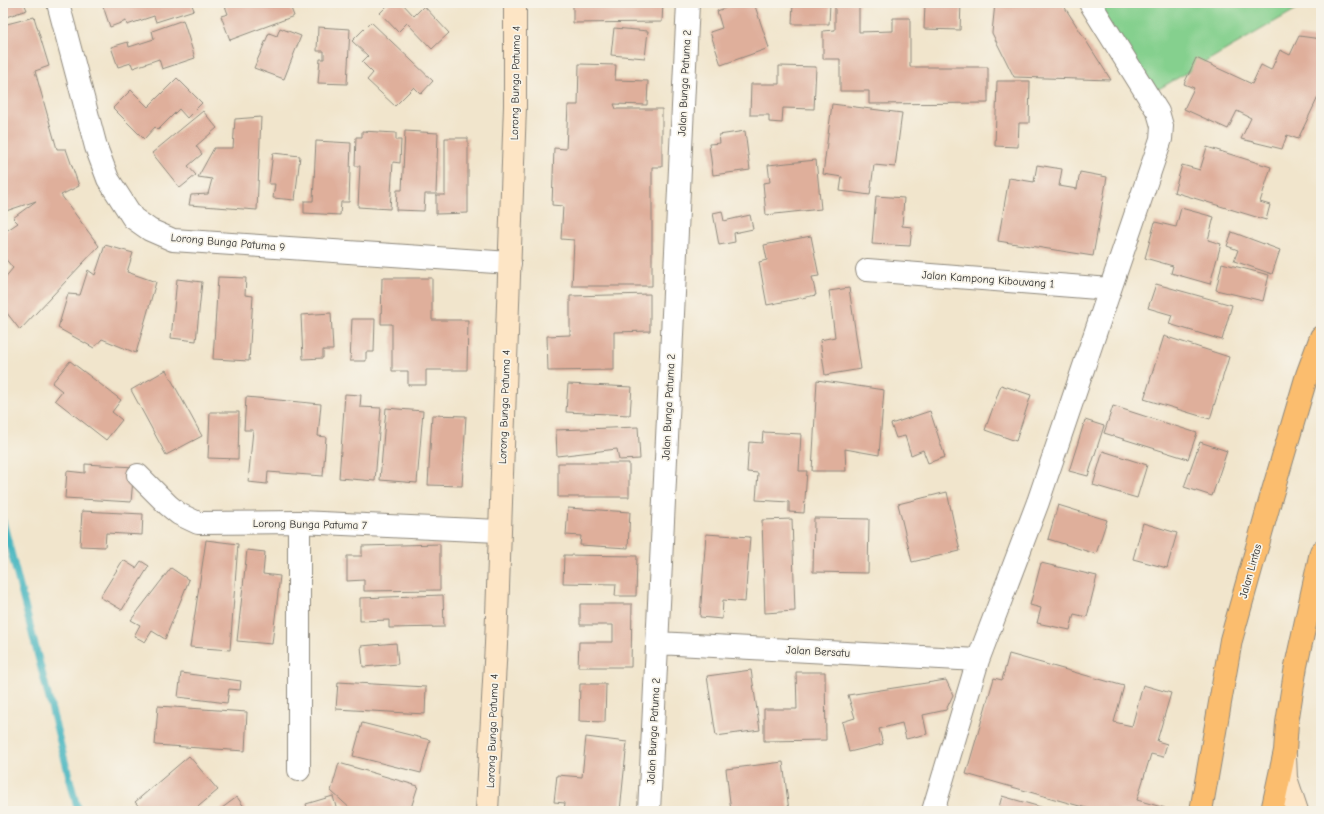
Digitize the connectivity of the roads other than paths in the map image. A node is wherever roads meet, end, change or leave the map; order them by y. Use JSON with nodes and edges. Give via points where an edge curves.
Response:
{"nodes":[{"id":1,"x":58,"y":3,"type":"edge"},
{"id":2,"x":515,"y":3,"type":"edge"},
{"id":3,"x":688,"y":3,"type":"edge"},
{"id":4,"x":1090,"y":3,"type":"edge"},
{"id":5,"x":510,"y":263,"type":"junction"},
{"id":6,"x":867,"y":270,"type":"dead end"},
{"id":7,"x":1110,"y":289,"type":"junction"},
{"id":8,"x":1321,"y":337,"type":"edge"},
{"id":9,"x":138,"y":475,"type":"dead end"},
{"id":10,"x":299,"y":522,"type":"junction"},
{"id":11,"x":499,"y":531,"type":"junction"},
{"id":12,"x":1321,"y":552,"type":"edge"},
{"id":13,"x":658,"y":643,"type":"junction"},
{"id":14,"x":978,"y":660,"type":"junction"},
{"id":15,"x":1285,"y":751,"type":"junction"},
{"id":16,"x":299,"y":770,"type":"dead end"},
{"id":17,"x":487,"y":811,"type":"edge"},
{"id":18,"x":649,"y":811,"type":"edge"},
{"id":19,"x":934,"y":811,"type":"edge"},
{"id":20,"x":1201,"y":811,"type":"edge"},
{"id":21,"x":1272,"y":811,"type":"edge"},
{"id":22,"x":1297,"y":811,"type":"edge"}],
"edges":[{"from":1,"to":5,"type":"street","name":"Lorong Bunga Patuma 9","via":[[96,147],[108,179],[133,218],[150,230],[173,240]]},
{"from":2,"to":5,"type":"street","name":"Lorong Bunga Patuma 4"},
{"from":3,"to":13,"type":"street","name":"Jalan Bunga Patuma 2"},
{"from":4,"to":7,"type":"street","via":[[1158,112],[1162,126],[1161,138]]},
{"from":5,"to":11,"type":"street","name":"Lorong Bunga Patuma 4"},
{"from":6,"to":7,"type":"street","name":"Jalan Kampong Kibouvang 1"},
{"from":7,"to":14,"type":"street","via":[[1038,502]]},
{"from":8,"to":20,"type":"highway","name":"Jalan Lintas","via":[[1274,487],[1231,640]]},
{"from":9,"to":10,"type":"street","name":"Lorong Bunga Patuma 7","via":[[179,514],[198,523]]},
{"from":10,"to":11,"type":"street","name":"Lorong Bunga Patuma 7"},
{"from":10,"to":16,"type":"street"},
{"from":11,"to":17,"type":"street","name":"Lorong Bunga Patuma 4"},
{"from":12,"to":15,"type":"highway","via":[[1296,666]]},
{"from":13,"to":14,"type":"street","name":"Jalan Bersatu"},
{"from":13,"to":18,"type":"street","name":"Jalan Bunga Patuma 2"},
{"from":14,"to":19,"type":"street"},
{"from":15,"to":21,"type":"highway"},
{"from":15,"to":22,"type":"street","via":[[1286,778]]}]}
